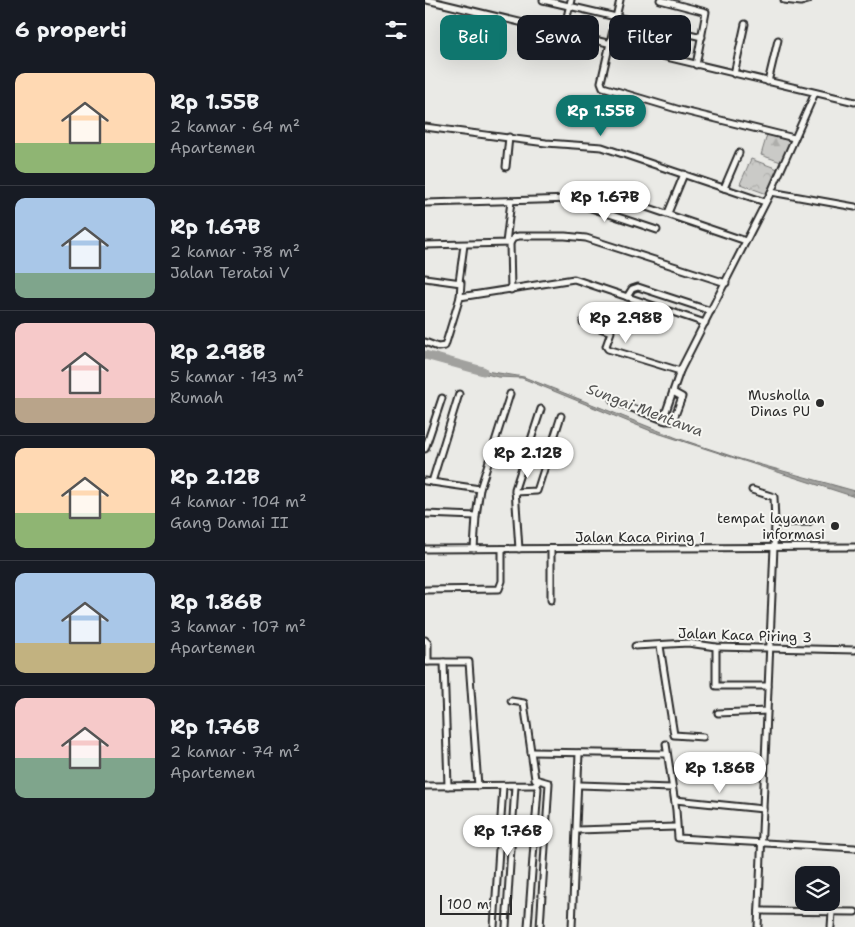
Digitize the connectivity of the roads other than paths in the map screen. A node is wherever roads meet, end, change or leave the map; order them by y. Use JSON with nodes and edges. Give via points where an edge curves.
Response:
{"nodes":[{"id":1,"x":427,"y":0,"type":"edge"},
{"id":2,"x":543,"y":0,"type":"edge"},
{"id":3,"x":571,"y":0,"type":"edge"},
{"id":4,"x":620,"y":0,"type":"edge"},
{"id":5,"x":660,"y":0,"type":"edge"},
{"id":6,"x":783,"y":0,"type":"edge"},
{"id":7,"x":808,"y":0,"type":"edge"},
{"id":8,"x":569,"y":6,"type":"junction"},
{"id":9,"x":567,"y":15,"type":"edge"},
{"id":10,"x":617,"y":15,"type":"edge"},
{"id":11,"x":609,"y":16,"type":"edge"},
{"id":12,"x":517,"y":22,"type":"edge"},
{"id":13,"x":745,"y":24,"type":"dead end"},
{"id":14,"x":691,"y":35,"type":"edge"},
{"id":15,"x":702,"y":37,"type":"junction"},
{"id":16,"x":778,"y":40,"type":"dead end"},
{"id":17,"x":599,"y":43,"type":"edge"},
{"id":18,"x":609,"y":45,"type":"joint"},
{"id":19,"x":674,"y":60,"type":"edge"},
{"id":20,"x":696,"y":65,"type":"junction"},
{"id":21,"x":733,"y":74,"type":"junction"},
{"id":22,"x":768,"y":82,"type":"junction"},
{"id":23,"x":815,"y":93,"type":"junction"},
{"id":24,"x":855,"y":102,"type":"edge"},
{"id":25,"x":425,"y":127,"type":"edge"},
{"id":26,"x":509,"y":137,"type":"junction"},
{"id":27,"x":794,"y":138,"type":"junction"},
{"id":28,"x":739,"y":153,"type":"dead end"},
{"id":29,"x":506,"y":167,"type":"dead end"},
{"id":30,"x":685,"y":174,"type":"junction"},
{"id":31,"x":724,"y":188,"type":"junction"},
{"id":32,"x":771,"y":192,"type":"junction"},
{"id":33,"x":587,"y":194,"type":"junction"},
{"id":34,"x":511,"y":201,"type":"junction"},
{"id":35,"x":425,"y":202,"type":"edge"},
{"id":36,"x":765,"y":202,"type":"junction"},
{"id":37,"x":855,"y":207,"type":"edge"},
{"id":38,"x":668,"y":213,"type":"junction"},
{"id":39,"x":657,"y":230,"type":"dead end"},
{"id":40,"x":746,"y":241,"type":"junction"},
{"id":41,"x":508,"y":243,"type":"junction"},
{"id":42,"x":425,"y":245,"type":"edge"},
{"id":43,"x":464,"y":245,"type":"junction"},
{"id":44,"x":425,"y":278,"type":"edge"},
{"id":45,"x":459,"y":282,"type":"junction"},
{"id":46,"x":725,"y":283,"type":"junction"},
{"id":47,"x":511,"y":290,"type":"junction"},
{"id":48,"x":459,"y":297,"type":"junction"},
{"id":49,"x":627,"y":297,"type":"junction"},
{"id":50,"x":711,"y":311,"type":"junction"},
{"id":51,"x":583,"y":322,"type":"dead end"},
{"id":52,"x":705,"y":323,"type":"junction"},
{"id":53,"x":425,"y":342,"type":"edge"},
{"id":54,"x":680,"y":372,"type":"junction"},
{"id":55,"x":673,"y":392,"type":"junction"},
{"id":56,"x":459,"y":394,"type":"dead end"},
{"id":57,"x":510,"y":394,"type":"dead end"},
{"id":58,"x":442,"y":398,"type":"dead end"},
{"id":59,"x":613,"y":401,"type":"dead end"},
{"id":60,"x":541,"y":409,"type":"dead end"},
{"id":61,"x":561,"y":416,"type":"dead end"},
{"id":62,"x":663,"y":420,"type":"junction"},
{"id":63,"x":425,"y":449,"type":"edge"},
{"id":64,"x":425,"y":481,"type":"edge"},
{"id":65,"x":432,"y":482,"type":"junction"},
{"id":66,"x":480,"y":489,"type":"junction"},
{"id":67,"x":752,"y":490,"type":"dead end"},
{"id":68,"x":515,"y":492,"type":"junction"},
{"id":69,"x":425,"y":514,"type":"edge"},
{"id":70,"x":476,"y":516,"type":"junction"},
{"id":71,"x":809,"y":522,"type":"dead end"},
{"id":72,"x":775,"y":523,"type":"junction"},
{"id":73,"x":775,"y":548,"type":"junction"},
{"id":74,"x":855,"y":548,"type":"edge"},
{"id":75,"x":425,"y":549,"type":"edge"},
{"id":76,"x":475,"y":549,"type":"junction"},
{"id":77,"x":502,"y":549,"type":"junction"},
{"id":78,"x":519,"y":549,"type":"junction"},
{"id":79,"x":551,"y":549,"type":"junction"},
{"id":80,"x":425,"y":590,"type":"edge"},
{"id":81,"x":551,"y":600,"type":"dead end"},
{"id":82,"x":425,"y":640,"type":"edge"},
{"id":83,"x":635,"y":646,"type":"dead end"},
{"id":84,"x":660,"y":646,"type":"junction"},
{"id":85,"x":716,"y":647,"type":"junction"},
{"id":86,"x":770,"y":649,"type":"junction"},
{"id":87,"x":855,"y":650,"type":"edge"},
{"id":88,"x":426,"y":662,"type":"edge"},
{"id":89,"x":443,"y":662,"type":"junction"},
{"id":90,"x":768,"y":686,"type":"junction"},
{"id":91,"x":511,"y":701,"type":"dead end"},
{"id":92,"x":767,"y":711,"type":"junction"},
{"id":93,"x":718,"y":713,"type":"dead end"},
{"id":94,"x":703,"y":737,"type":"dead end"},
{"id":95,"x":666,"y":744,"type":"dead end"},
{"id":96,"x":531,"y":752,"type":"junction"},
{"id":97,"x":579,"y":753,"type":"junction"},
{"id":98,"x":667,"y":754,"type":"junction"},
{"id":99,"x":537,"y":782,"type":"junction"},
{"id":100,"x":579,"y":785,"type":"junction"},
{"id":101,"x":425,"y":786,"type":"edge"},
{"id":102,"x":448,"y":786,"type":"junction"},
{"id":103,"x":478,"y":786,"type":"junction"},
{"id":104,"x":503,"y":786,"type":"junction"},
{"id":105,"x":515,"y":786,"type":"junction"},
{"id":106,"x":672,"y":788,"type":"junction"},
{"id":107,"x":675,"y":800,"type":"junction"},
{"id":108,"x":763,"y":809,"type":"junction"},
{"id":109,"x":676,"y":828,"type":"junction"},
{"id":110,"x":577,"y":830,"type":"junction"},
{"id":111,"x":762,"y":842,"type":"junction"},
{"id":112,"x":855,"y":848,"type":"edge"},
{"id":113,"x":759,"y":911,"type":"junction"},
{"id":114,"x":832,"y":912,"type":"junction"},
{"id":115,"x":855,"y":912,"type":"edge"},
{"id":116,"x":494,"y":927,"type":"edge"},
{"id":117,"x":506,"y":927,"type":"edge"},
{"id":118,"x":528,"y":927,"type":"edge"},
{"id":119,"x":540,"y":927,"type":"edge"},
{"id":120,"x":572,"y":927,"type":"edge"},
{"id":121,"x":758,"y":927,"type":"edge"},
{"id":122,"x":831,"y":927,"type":"edge"}],
"edges":[{"from":1,"to":12,"type":"street"},
{"from":2,"to":8,"type":"street"},
{"from":3,"to":8,"type":"street"},
{"from":4,"to":10,"type":"street"},
{"from":5,"to":15,"type":"street","via":[[706,12]]},
{"from":6,"to":7,"type":"street"},
{"from":8,"to":9,"type":"street"},
{"from":8,"to":11,"type":"street"},
{"from":13,"to":21,"type":"street"},
{"from":14,"to":15,"type":"street"},
{"from":15,"to":20,"type":"street"},
{"from":16,"to":22,"type":"street"},
{"from":17,"to":18,"type":"street"},
{"from":18,"to":27,"type":"street","via":[[601,82],[605,88]]},
{"from":19,"to":20,"type":"street"},
{"from":20,"to":21,"type":"street"},
{"from":21,"to":22,"type":"street"},
{"from":22,"to":23,"type":"street"},
{"from":23,"to":24,"type":"street"},
{"from":23,"to":27,"type":"street"},
{"from":25,"to":26,"type":"street"},
{"from":26,"to":29,"type":"street"},
{"from":26,"to":30,"type":"street","via":[[602,147]]},
{"from":27,"to":32,"type":"street"},
{"from":28,"to":31,"type":"street"},
{"from":30,"to":31,"type":"street"},
{"from":30,"to":38,"type":"street"},
{"from":31,"to":36,"type":"street"},
{"from":32,"to":36,"type":"street"},
{"from":32,"to":37,"type":"street"},
{"from":33,"to":34,"type":"street","via":[[573,199]]},
{"from":33,"to":38,"type":"street","via":[[596,190]]},
{"from":33,"to":39,"type":"street","via":[[585,206]]},
{"from":34,"to":35,"type":"street"},
{"from":34,"to":41,"type":"street"},
{"from":36,"to":40,"type":"street"},
{"from":38,"to":40,"type":"street"},
{"from":40,"to":46,"type":"street"},
{"from":41,"to":43,"type":"street"},
{"from":41,"to":46,"type":"street","via":[[519,236],[582,237]]},
{"from":41,"to":47,"type":"street"},
{"from":42,"to":43,"type":"street"},
{"from":43,"to":45,"type":"street"},
{"from":44,"to":45,"type":"street"},
{"from":45,"to":48,"type":"street","via":[[462,284]]},
{"from":46,"to":50,"type":"street"},
{"from":47,"to":48,"type":"street"},
{"from":47,"to":49,"type":"street","via":[[574,279]]},
{"from":48,"to":53,"type":"street","via":[[445,346]]},
{"from":49,"to":50,"type":"street","via":[[632,289],[638,288]]},
{"from":49,"to":52,"type":"street"},
{"from":50,"to":52,"type":"street"},
{"from":51,"to":54,"type":"street","via":[[611,332],[608,349]]},
{"from":52,"to":54,"type":"street"},
{"from":54,"to":55,"type":"street"},
{"from":55,"to":62,"type":"street"},
{"from":55,"to":62,"type":"street","via":[[682,397],[674,420]]},
{"from":56,"to":65,"type":"street"},
{"from":57,"to":66,"type":"street"},
{"from":58,"to":63,"type":"street"},
{"from":59,"to":62,"type":"street"},
{"from":60,"to":68,"type":"street"},
{"from":61,"to":68,"type":"street","via":[[537,491]]},
{"from":64,"to":65,"type":"street"},
{"from":65,"to":66,"type":"street"},
{"from":66,"to":70,"type":"street"},
{"from":67,"to":72,"type":"street","via":[[774,497]]},
{"from":68,"to":78,"type":"street"},
{"from":69,"to":70,"type":"street"},
{"from":70,"to":76,"type":"street"},
{"from":71,"to":72,"type":"street"},
{"from":72,"to":73,"type":"street"},
{"from":73,"to":74,"type":"street","name":"Jalan Kaca Piring 1"},
{"from":73,"to":79,"type":"street","name":"Jalan Kaca Piring 1"},
{"from":73,"to":86,"type":"street"},
{"from":75,"to":76,"type":"street","name":"Jalan Kaca Piring 1"},
{"from":76,"to":77,"type":"street","name":"Jalan Kaca Piring 1"},
{"from":77,"to":78,"type":"street","name":"Jalan Kaca Piring 1"},
{"from":77,"to":80,"type":"street","via":[[499,589]]},
{"from":78,"to":79,"type":"street","name":"Jalan Kaca Piring 1"},
{"from":79,"to":81,"type":"street"},
{"from":82,"to":88,"type":"street","via":[[428,643]]},
{"from":83,"to":84,"type":"street","name":"Jalan Kaca Piring 3"},
{"from":84,"to":85,"type":"street","name":"Jalan Kaca Piring 3","via":[[688,643]]},
{"from":84,"to":94,"type":"street","via":[[674,735]]},
{"from":85,"to":86,"type":"street","name":"Jalan Kaca Piring 3"},
{"from":85,"to":90,"type":"street","via":[[716,686]]},
{"from":86,"to":87,"type":"street","name":"Jalan Kaca Piring 3"},
{"from":86,"to":90,"type":"street"},
{"from":88,"to":89,"type":"street"},
{"from":89,"to":102,"type":"street"},
{"from":89,"to":103,"type":"street","via":[[469,662]]},
{"from":90,"to":92,"type":"street"},
{"from":91,"to":96,"type":"street","via":[[524,703]]},
{"from":92,"to":93,"type":"street"},
{"from":92,"to":108,"type":"street"},
{"from":95,"to":98,"type":"street"},
{"from":96,"to":97,"type":"street"},
{"from":96,"to":99,"type":"street"},
{"from":97,"to":98,"type":"street"},
{"from":97,"to":100,"type":"street"},
{"from":98,"to":106,"type":"street"},
{"from":99,"to":105,"type":"street"},
{"from":99,"to":118,"type":"street"},
{"from":99,"to":119,"type":"street","via":[[547,781],[549,784]]},
{"from":100,"to":106,"type":"street"},
{"from":100,"to":110,"type":"street"},
{"from":101,"to":102,"type":"street"},
{"from":102,"to":103,"type":"street"},
{"from":103,"to":104,"type":"street"},
{"from":104,"to":105,"type":"street"},
{"from":104,"to":116,"type":"street"},
{"from":105,"to":117,"type":"street"},
{"from":106,"to":107,"type":"street"},
{"from":107,"to":108,"type":"street"},
{"from":107,"to":109,"type":"street"},
{"from":108,"to":111,"type":"street"},
{"from":109,"to":110,"type":"street"},
{"from":109,"to":111,"type":"street","via":[[678,838]]},
{"from":110,"to":120,"type":"street"},
{"from":111,"to":112,"type":"street"},
{"from":111,"to":113,"type":"street"},
{"from":113,"to":114,"type":"street"},
{"from":113,"to":121,"type":"street"},
{"from":114,"to":115,"type":"street"},
{"from":114,"to":122,"type":"street"}]}
